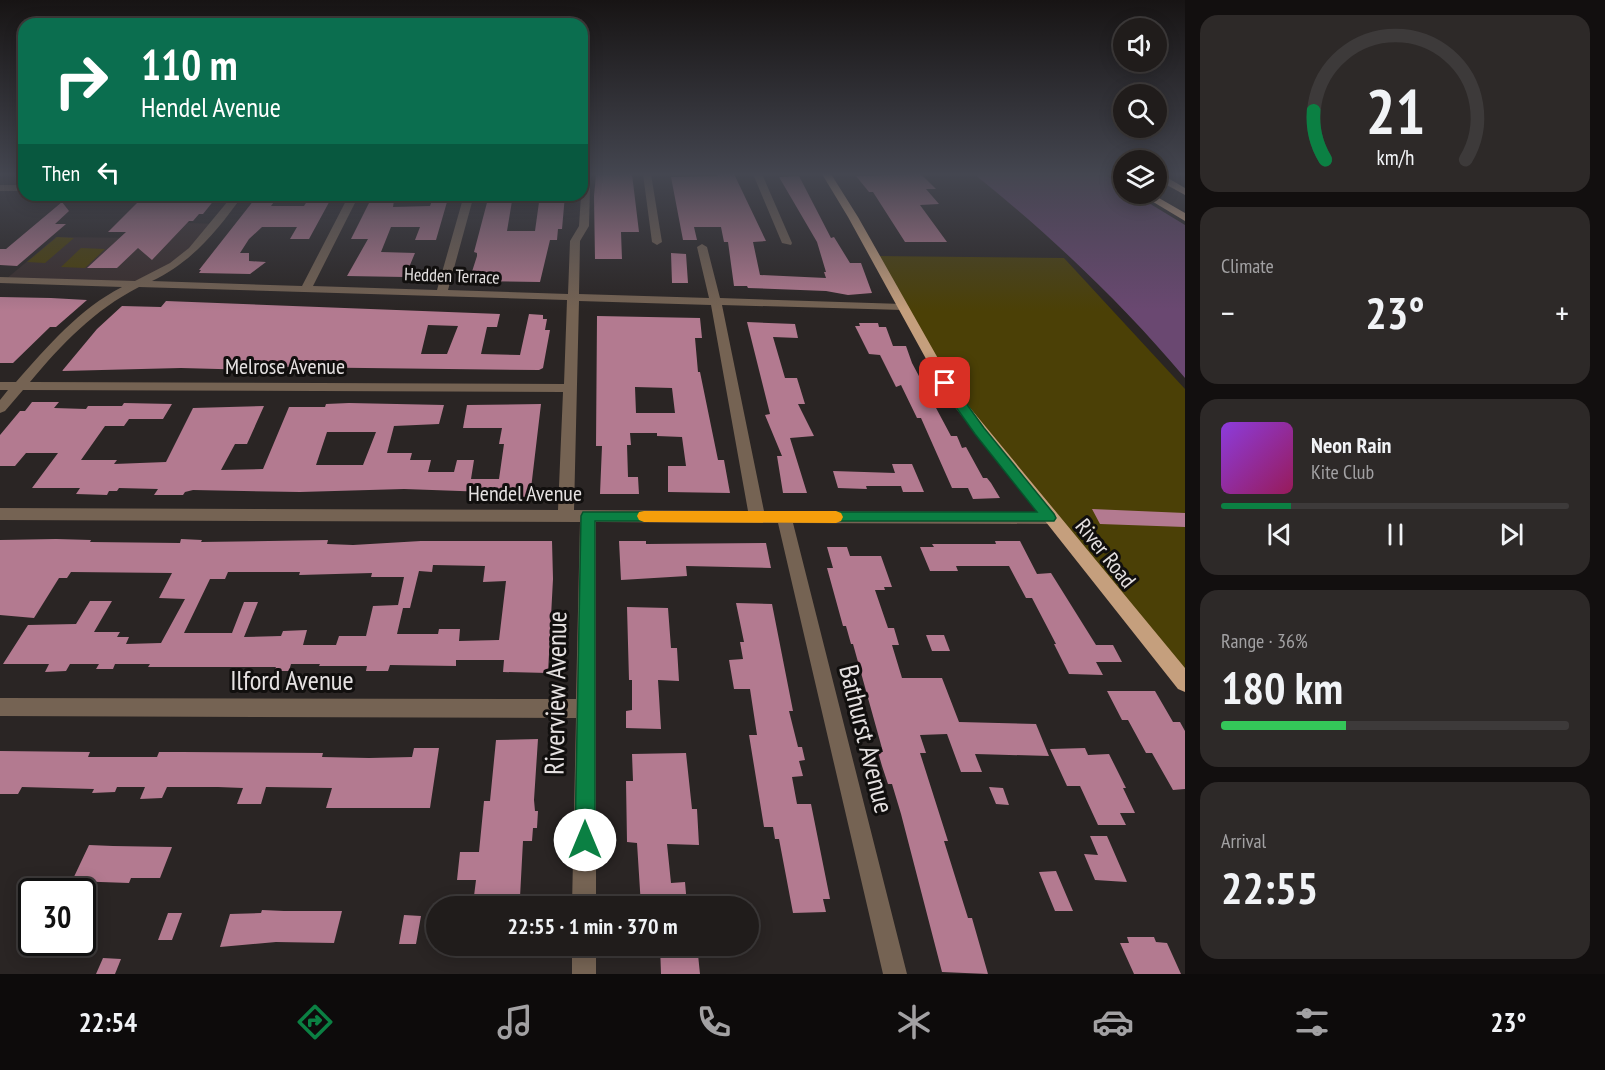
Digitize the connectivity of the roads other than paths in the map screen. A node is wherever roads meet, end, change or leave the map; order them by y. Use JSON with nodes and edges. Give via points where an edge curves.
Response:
{"nodes":[{"id":1,"x":219,"y":219,"type":"edge"},
{"id":2,"x":341,"y":219,"type":"edge"},
{"id":3,"x":462,"y":219,"type":"edge"},
{"id":4,"x":584,"y":219,"type":"edge"},
{"id":5,"x":654,"y":219,"type":"edge"},
{"id":6,"x":777,"y":219,"type":"edge"},
{"id":7,"x":854,"y":219,"type":"edge"},
{"id":8,"x":657,"y":242,"type":"dead end"},
{"id":9,"x":787,"y":243,"type":"dead end"},
{"id":10,"x":702,"y":247,"type":"dead end"},
{"id":11,"x":0,"y":280,"type":"edge"},
{"id":12,"x":138,"y":284,"type":"junction"},
{"id":13,"x":305,"y":290,"type":"junction"},
{"id":14,"x":442,"y":293,"type":"junction"},
{"id":15,"x":573,"y":298,"type":"junction"},
{"id":16,"x":716,"y":303,"type":"junction"},
{"id":17,"x":903,"y":307,"type":"junction"},
{"id":18,"x":0,"y":386,"type":"edge"},
{"id":19,"x":20,"y":386,"type":"junction"},
{"id":20,"x":570,"y":388,"type":"junction"},
{"id":21,"x":0,"y":408,"type":"edge"},
{"id":22,"x":0,"y":514,"type":"edge"},
{"id":23,"x":566,"y":516,"type":"junction"},
{"id":24,"x":588,"y":516,"type":"junction"},
{"id":25,"x":758,"y":516,"type":"junction"},
{"id":26,"x":784,"y":517,"type":"junction"},
{"id":27,"x":1049,"y":518,"type":"junction"},
{"id":28,"x":1185,"y":683,"type":"edge"},
{"id":29,"x":0,"y":706,"type":"edge"},
{"id":30,"x":585,"y":709,"type":"junction"},
{"id":31,"x":584,"y":896,"type":"edge"},
{"id":32,"x":584,"y":956,"type":"edge"},
{"id":33,"x":584,"y":974,"type":"edge"},
{"id":34,"x":895,"y":974,"type":"edge"}],
"edges":[{"from":1,"to":12,"type":"street","via":[[189,254]]},
{"from":2,"to":13,"type":"street"},
{"from":3,"to":14,"type":"street"},
{"from":4,"to":15,"type":"street","via":[[575,241]]},
{"from":5,"to":8,"type":"street"},
{"from":6,"to":9,"type":"street"},
{"from":7,"to":17,"type":"main road","name":"River Road"},
{"from":10,"to":16,"type":"street"},
{"from":11,"to":12,"type":"street","name":"Hedden Terrace"},
{"from":12,"to":13,"type":"street","name":"Hedden Terrace"},
{"from":12,"to":19,"type":"street","via":[[114,295],[75,325]]},
{"from":13,"to":14,"type":"street","name":"Hedden Terrace"},
{"from":14,"to":15,"type":"street","name":"Hedden Terrace"},
{"from":15,"to":16,"type":"street","name":"Hedden Terrace"},
{"from":15,"to":20,"type":"street"},
{"from":16,"to":17,"type":"street","name":"Hedden Terrace"},
{"from":16,"to":25,"type":"street"},
{"from":17,"to":27,"type":"main road","name":"River Road","via":[[952,394]]},
{"from":18,"to":19,"type":"street","name":"Melrose Avenue"},
{"from":19,"to":20,"type":"street","name":"Melrose Avenue"},
{"from":19,"to":21,"type":"street"},
{"from":20,"to":23,"type":"street"},
{"from":22,"to":23,"type":"street","name":"Hendel Avenue"},
{"from":23,"to":24,"type":"street","name":"Hendel Avenue"},
{"from":24,"to":25,"type":"street","name":"Hendel Avenue"},
{"from":24,"to":30,"type":"street","name":"Riverview Avenue"},
{"from":25,"to":26,"type":"street","name":"Hendel Avenue"},
{"from":26,"to":27,"type":"street","name":"Hendel Avenue"},
{"from":26,"to":34,"type":"street","name":"Bathurst Avenue"},
{"from":27,"to":28,"type":"main road","name":"River Road"},
{"from":29,"to":30,"type":"street","name":"Ilford Avenue"},
{"from":30,"to":31,"type":"street","name":"Riverview Avenue"},
{"from":32,"to":33,"type":"street"}]}
